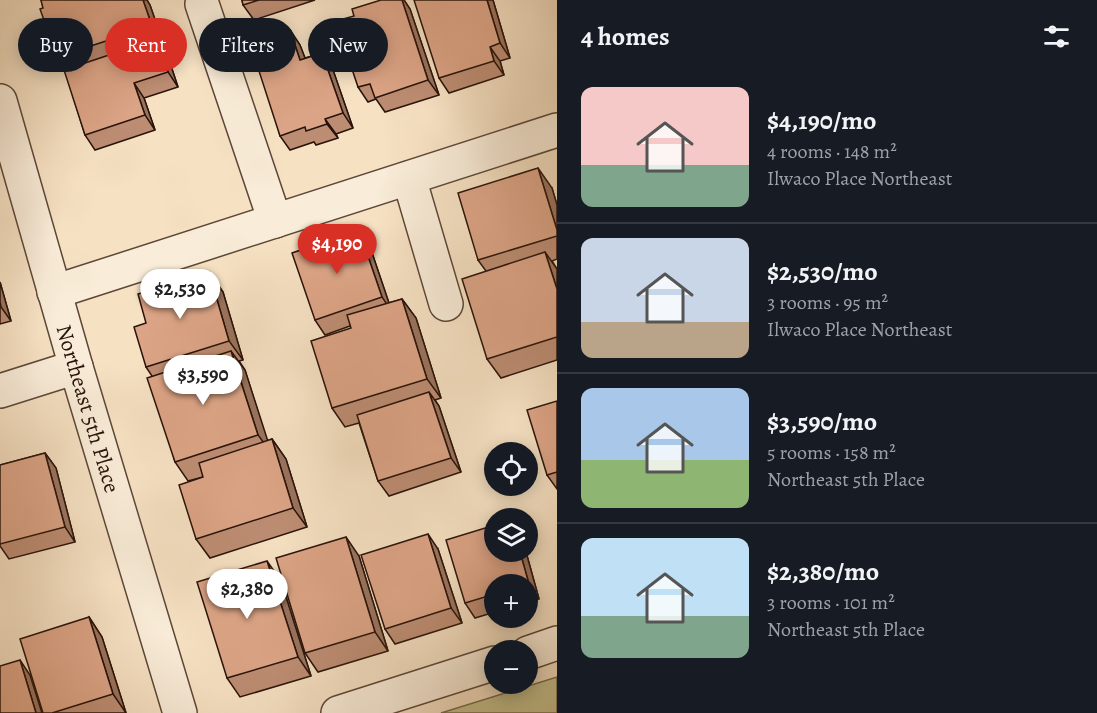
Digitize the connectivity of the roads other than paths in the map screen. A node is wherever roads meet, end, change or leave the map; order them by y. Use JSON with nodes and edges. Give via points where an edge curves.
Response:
{"nodes":[{"id":1,"x":202,"y":4,"type":"dead end"},
{"id":2,"x":0,"y":101,"type":"edge"},
{"id":3,"x":557,"y":130,"type":"edge"},
{"id":4,"x":409,"y":178,"type":"junction"},
{"id":5,"x":275,"y":221,"type":"junction"},
{"id":6,"x":54,"y":292,"type":"junction"},
{"id":7,"x":446,"y":304,"type":"dead end"},
{"id":8,"x":76,"y":367,"type":"junction"},
{"id":9,"x":0,"y":391,"type":"edge"},
{"id":10,"x":557,"y":643,"type":"edge"},
{"id":11,"x":538,"y":650,"type":"edge"},
{"id":12,"x":484,"y":667,"type":"edge"},
{"id":13,"x":180,"y":713,"type":"edge"},
{"id":14,"x":338,"y":713,"type":"edge"}],
"edges":[{"from":1,"to":5,"type":"street"},
{"from":2,"to":6,"type":"street","name":"Northeast 5th Place"},
{"from":3,"to":4,"type":"street"},
{"from":4,"to":5,"type":"street"},
{"from":4,"to":7,"type":"street"},
{"from":5,"to":6,"type":"street"},
{"from":6,"to":8,"type":"street","name":"Northeast 5th Place"},
{"from":8,"to":9,"type":"street"},
{"from":8,"to":13,"type":"street","name":"Northeast 5th Place"},
{"from":10,"to":11,"type":"street"},
{"from":12,"to":14,"type":"street"}]}
